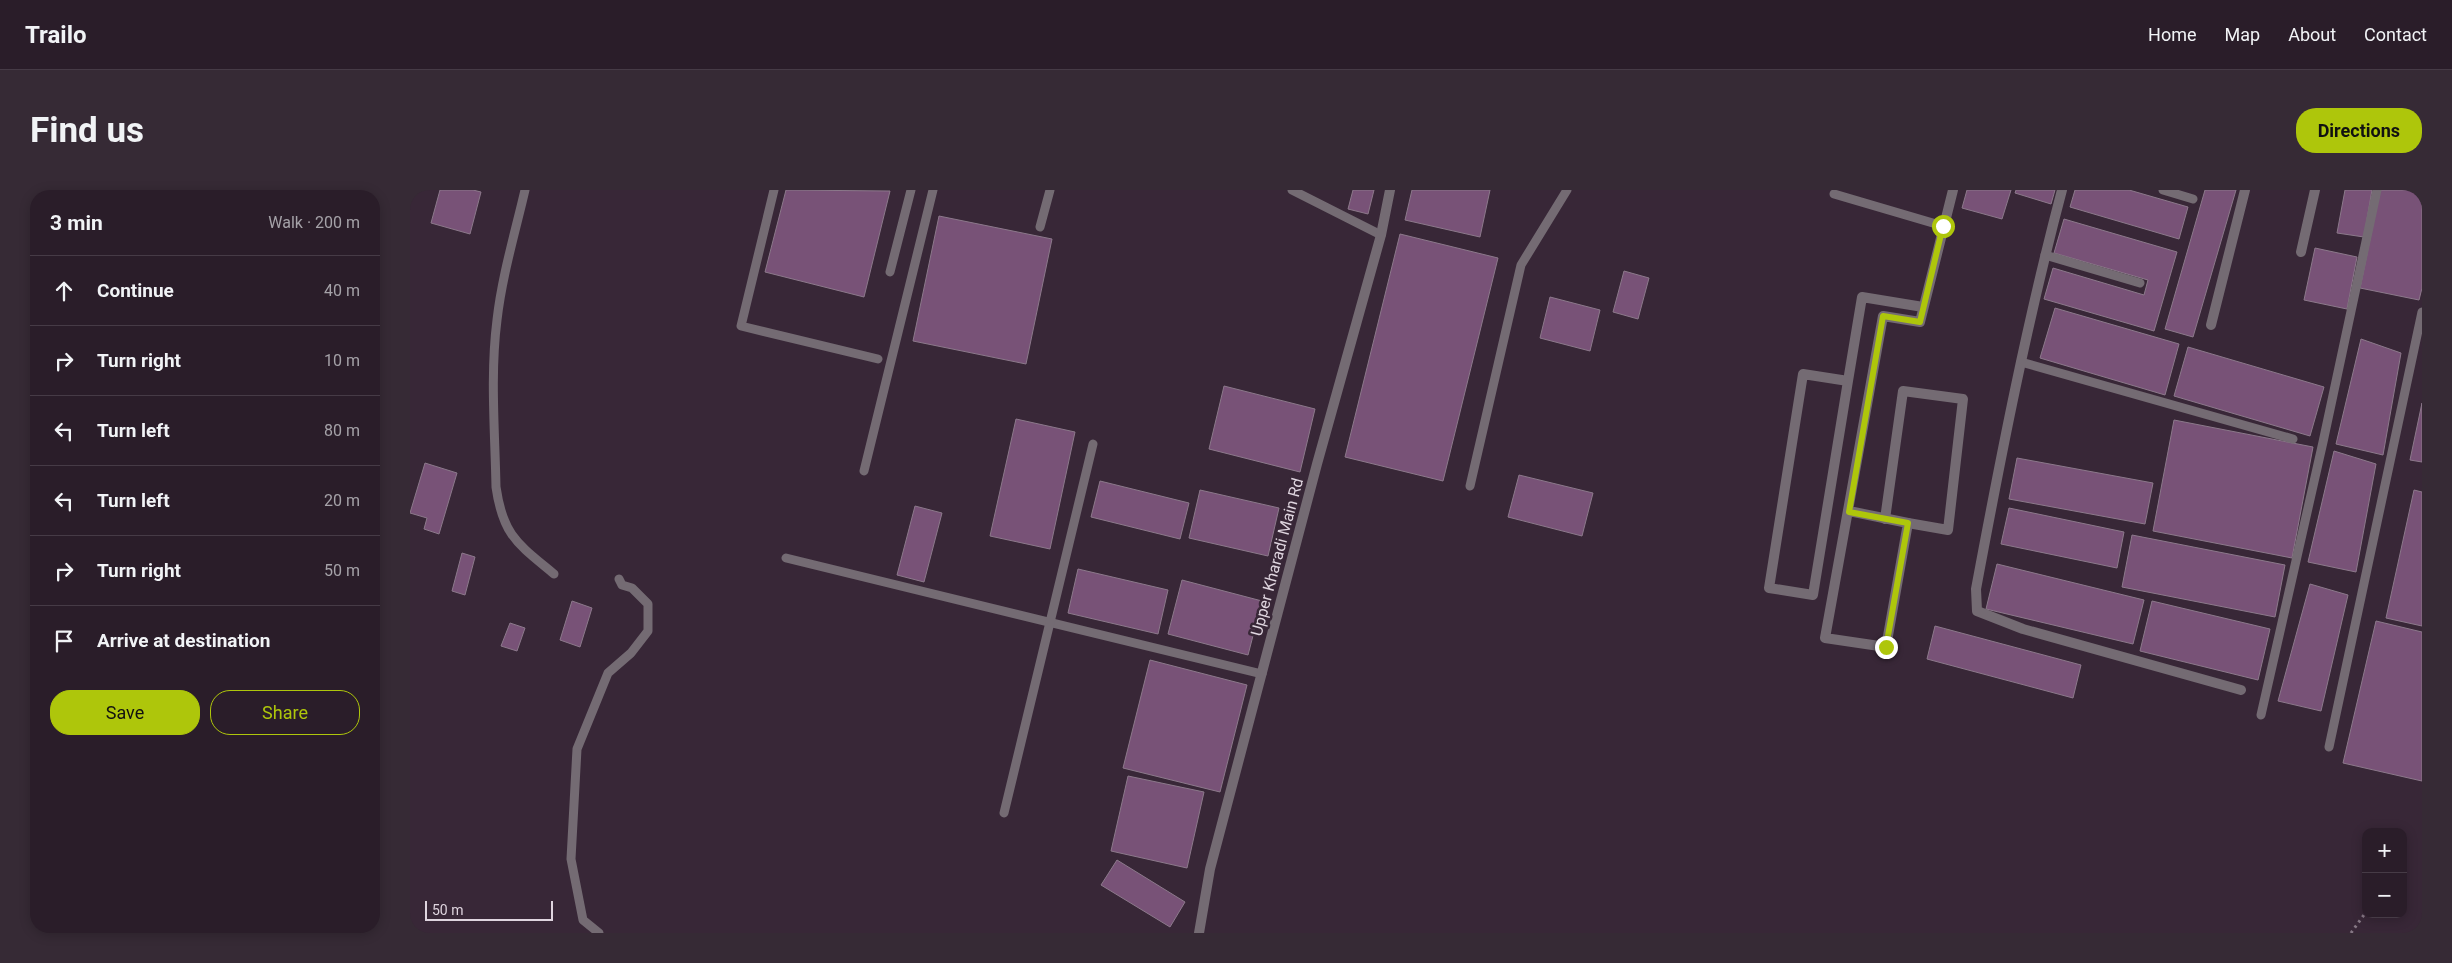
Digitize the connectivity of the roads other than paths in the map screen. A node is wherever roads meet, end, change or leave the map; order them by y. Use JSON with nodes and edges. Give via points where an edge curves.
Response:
{"nodes":[{"id":1,"x":525,"y":190,"type":"edge"},
{"id":2,"x":774,"y":190,"type":"edge"},
{"id":3,"x":911,"y":190,"type":"edge"},
{"id":4,"x":933,"y":190,"type":"edge"},
{"id":5,"x":1050,"y":190,"type":"edge"},
{"id":6,"x":1292,"y":190,"type":"edge"},
{"id":7,"x":1390,"y":190,"type":"edge"},
{"id":8,"x":1566,"y":190,"type":"edge"},
{"id":9,"x":1953,"y":190,"type":"edge"},
{"id":10,"x":2062,"y":190,"type":"edge"},
{"id":11,"x":2163,"y":190,"type":"edge"},
{"id":12,"x":2245,"y":190,"type":"edge"},
{"id":13,"x":2315,"y":190,"type":"edge"},
{"id":14,"x":2377,"y":190,"type":"edge"},
{"id":15,"x":1834,"y":194,"type":"dead end"},
{"id":16,"x":2193,"y":199,"type":"dead end"},
{"id":17,"x":1943,"y":226,"type":"junction"},
{"id":18,"x":1040,"y":227,"type":"dead end"},
{"id":19,"x":1381,"y":235,"type":"junction"},
{"id":20,"x":2301,"y":252,"type":"dead end"},
{"id":21,"x":2044,"y":256,"type":"junction"},
{"id":22,"x":890,"y":272,"type":"dead end"},
{"id":23,"x":2140,"y":283,"type":"dead end"},
{"id":24,"x":1923,"y":307,"type":"junction"},
{"id":25,"x":2422,"y":312,"type":"edge"},
{"id":26,"x":2211,"y":325,"type":"dead end"},
{"id":27,"x":878,"y":359,"type":"dead end"},
{"id":28,"x":2021,"y":362,"type":"junction"},
{"id":29,"x":1848,"y":381,"type":"junction"},
{"id":30,"x":2293,"y":439,"type":"dead end"},
{"id":31,"x":1093,"y":444,"type":"dead end"},
{"id":32,"x":864,"y":471,"type":"dead end"},
{"id":33,"x":1470,"y":486,"type":"dead end"},
{"id":34,"x":1849,"y":512,"type":"junction"},
{"id":35,"x":1885,"y":519,"type":"junction"},
{"id":36,"x":1908,"y":523,"type":"junction"},
{"id":37,"x":786,"y":558,"type":"dead end"},
{"id":38,"x":554,"y":574,"type":"dead end"},
{"id":39,"x":618,"y":579,"type":"dead end"},
{"id":40,"x":1051,"y":623,"type":"junction"},
{"id":41,"x":1262,"y":674,"type":"junction"},
{"id":42,"x":2241,"y":690,"type":"dead end"},
{"id":43,"x":2260,"y":714,"type":"dead end"},
{"id":44,"x":2330,"y":747,"type":"dead end"},
{"id":45,"x":1004,"y":813,"type":"dead end"},
{"id":46,"x":599,"y":933,"type":"edge"},
{"id":47,"x":1199,"y":933,"type":"edge"}],
"edges":[{"from":1,"to":38,"type":"lane","via":[[496,320],[496,487],[506,529],[516,542]]},
{"from":2,"to":27,"type":"lane","via":[[742,326]]},
{"from":3,"to":22,"type":"lane"},
{"from":4,"to":32,"type":"lane"},
{"from":5,"to":18,"type":"lane"},
{"from":6,"to":19,"type":"lane"},
{"from":7,"to":19,"type":"street","name":"Upper Kharadi Main Rd"},
{"from":8,"to":33,"type":"lane","via":[[1521,265]]},
{"from":9,"to":17,"type":"street"},
{"from":10,"to":21,"type":"street"},
{"from":11,"to":16,"type":"lane"},
{"from":12,"to":26,"type":"street"},
{"from":13,"to":20,"type":"street"},
{"from":14,"to":43,"type":"lane"},
{"from":15,"to":17,"type":"lane"},
{"from":17,"to":24,"type":"street"},
{"from":19,"to":41,"type":"street","name":"Upper Kharadi Main Rd"},
{"from":21,"to":23,"type":"lane"},
{"from":21,"to":28,"type":"street"},
{"from":24,"to":29,"type":"street","via":[[1862,297]]},
{"from":24,"to":34,"type":"street","via":[[1920,322],[1883,316]]},
{"from":25,"to":44,"type":"lane"},
{"from":28,"to":30,"type":"lane"},
{"from":28,"to":42,"type":"street","via":[[1976,589],[1977,611],[2023,629]]},
{"from":29,"to":29,"type":"street","via":[[1803,374],[1769,588],[1813,595]]},
{"from":31,"to":40,"type":"lane"},
{"from":34,"to":35,"type":"street"},
{"from":34,"to":36,"type":"street","via":[[1825,638],[1886,647]]},
{"from":35,"to":36,"type":"street"},
{"from":35,"to":36,"type":"street","via":[[1903,391],[1963,400],[1948,530]]},
{"from":37,"to":40,"type":"lane"},
{"from":39,"to":46,"type":"lane","via":[[648,604],[648,631],[631,653],[608,673],[577,750],[571,859],[583,920]]},
{"from":40,"to":41,"type":"lane"},
{"from":40,"to":45,"type":"lane"},
{"from":41,"to":47,"type":"street","name":"Upper Kharadi Main Rd","via":[[1210,869]]}]}
